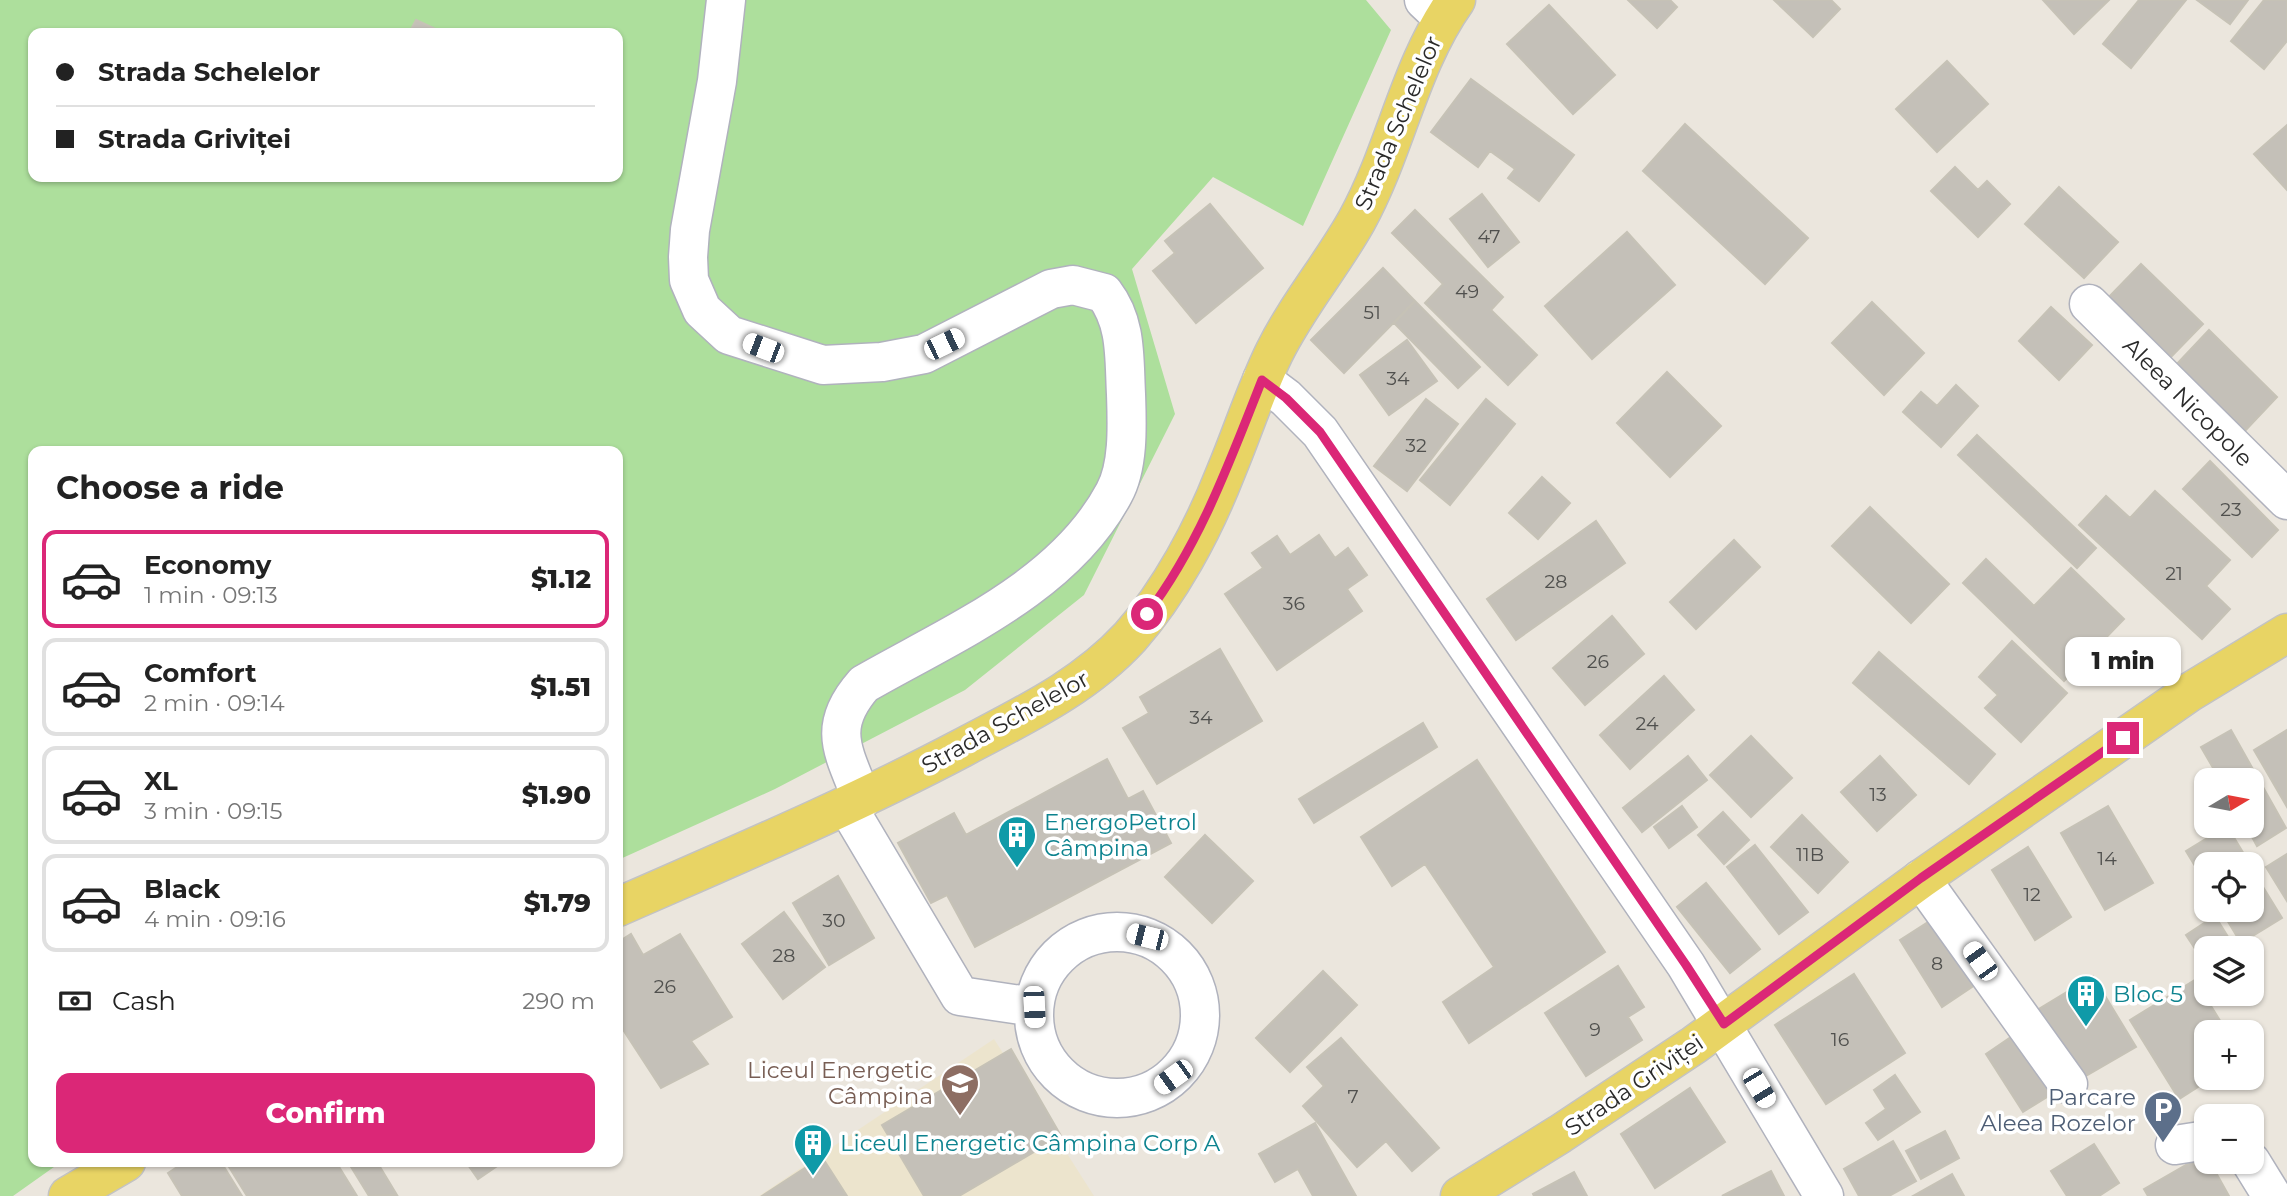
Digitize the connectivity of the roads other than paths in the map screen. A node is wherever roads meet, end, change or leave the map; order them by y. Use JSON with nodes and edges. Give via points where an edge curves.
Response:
{"nodes":[{"id":1,"x":726,"y":0,"type":"edge"},
{"id":2,"x":1440,"y":5,"type":"edge"},
{"id":3,"x":2089,"y":304,"type":"dead end"},
{"id":4,"x":1262,"y":380,"type":"junction"},
{"id":5,"x":2287,"y":500,"type":"edge"},
{"id":6,"x":2287,"y":633,"type":"edge"},
{"id":7,"x":854,"y":802,"type":"junction"},
{"id":8,"x":1921,"y":878,"type":"junction"},
{"id":9,"x":623,"y":905,"type":"edge"},
{"id":10,"x":1034,"y":1007,"type":"junction"},
{"id":11,"x":1724,"y":1024,"type":"junction"},
{"id":12,"x":2068,"y":1084,"type":"dead end"},
{"id":13,"x":117,"y":1167,"type":"edge"},
{"id":14,"x":2258,"y":1174,"type":"edge"},
{"id":15,"x":68,"y":1196,"type":"edge"},
{"id":16,"x":1460,"y":1196,"type":"edge"},
{"id":17,"x":1824,"y":1196,"type":"edge"},
{"id":18,"x":2272,"y":1196,"type":"edge"}],
"edges":[{"from":1,"to":7,"type":"street","via":[[688,257],[689,280],[702,310],[729,335],[823,365],[882,362],[924,354],[1051,289],[1073,285],[1104,293],[1117,310],[1122,335],[1126,402],[1123,465],[1115,493],[1080,541],[1019,594],[971,628],[864,684],[851,699],[841,719]]},
{"from":2,"to":4,"type":"main road","name":"Strada Schelelor","via":[[1392,144],[1357,219],[1290,324]]},
{"from":3,"to":5,"type":"street","name":"Aleea Nicopole"},
{"from":4,"to":7,"type":"main road","name":"Strada Schelelor","via":[[1224,478],[1191,544],[1131,636],[1094,673],[1057,697]]},
{"from":4,"to":11,"type":"street","via":[[1320,432]]},
{"from":6,"to":8,"type":"main road","name":"Strada Griviței","via":[[2190,692]]},
{"from":7,"to":9,"type":"main road","name":"Strada Schelelor"},
{"from":7,"to":10,"type":"street","via":[[960,996]]},
{"from":8,"to":11,"type":"main road","name":"Strada Griviței"},
{"from":8,"to":12,"type":"street"},
{"from":10,"to":10,"type":"street","via":[[1035,1030],[1054,1070],[1091,1094],[1112,1098],[1156,1089],[1173,1077],[1187,1060],[1200,1020],[1199,1000],[1181,961],[1166,947],[1127,932],[1084,938],[1065,950],[1049,966]]},
{"from":11,"to":16,"type":"main road","name":"Strada Griviței"},
{"from":11,"to":17,"type":"street"},
{"from":13,"to":15,"type":"main road"},
{"from":14,"to":18,"type":"street"}]}
